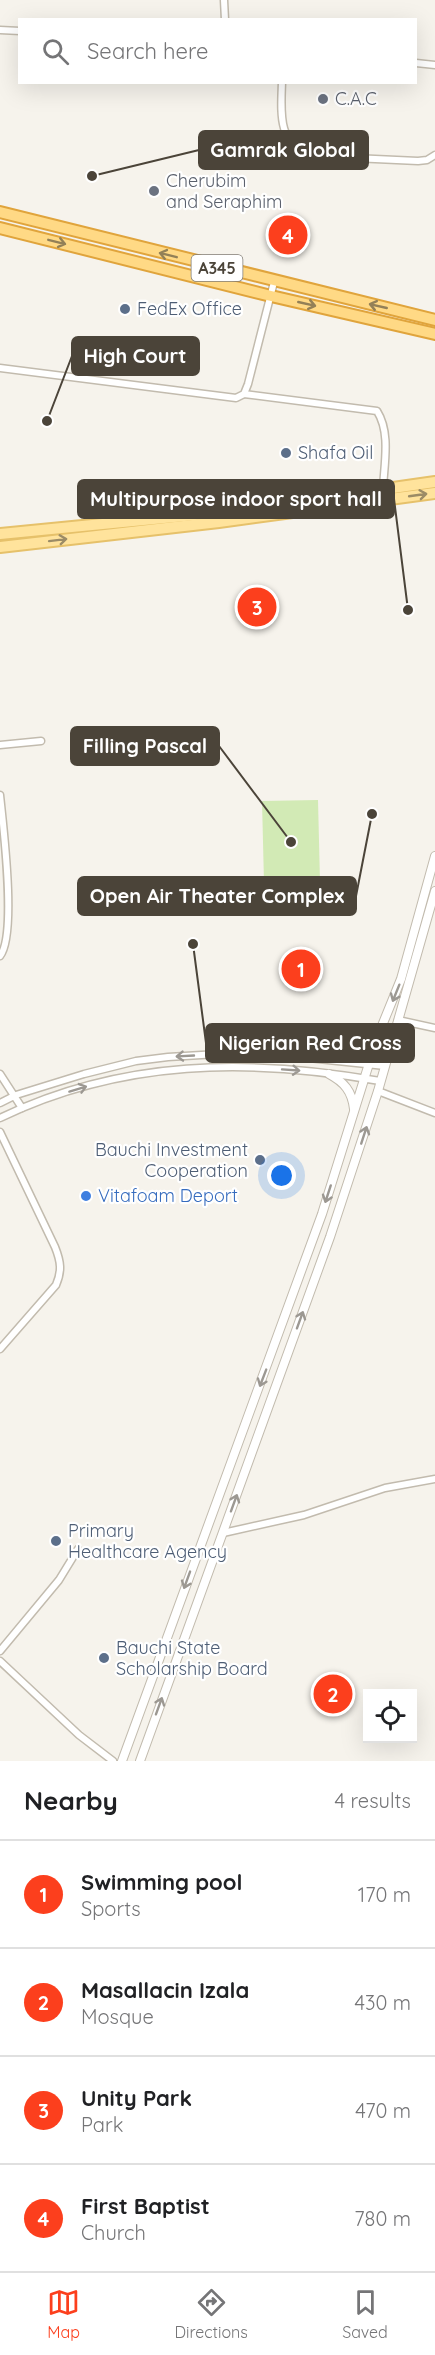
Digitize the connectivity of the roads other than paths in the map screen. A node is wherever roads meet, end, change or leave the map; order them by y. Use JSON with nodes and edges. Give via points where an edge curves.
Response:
{"nodes":[{"id":1,"x":224,"y":0,"type":"edge"},
{"id":2,"x":225,"y":18,"type":"edge"},
{"id":3,"x":0,"y":30,"type":"edge"},
{"id":4,"x":18,"y":31,"type":"edge"},
{"id":5,"x":417,"y":63,"type":"edge"},
{"id":6,"x":435,"y":65,"type":"edge"},
{"id":7,"x":282,"y":84,"type":"edge"},
{"id":8,"x":435,"y":155,"type":"edge"},
{"id":9,"x":0,"y":212,"type":"edge"},
{"id":10,"x":0,"y":228,"type":"edge"},
{"id":11,"x":120,"y":243,"type":"junction"},
{"id":12,"x":116,"y":257,"type":"junction"},
{"id":13,"x":189,"y":261,"type":"junction"},
{"id":14,"x":185,"y":274,"type":"junction"},
{"id":15,"x":274,"y":282,"type":"junction"},
{"id":16,"x":270,"y":296,"type":"junction"},
{"id":17,"x":435,"y":320,"type":"edge"},
{"id":18,"x":435,"y":334,"type":"edge"},
{"id":19,"x":0,"y":368,"type":"edge"},
{"id":20,"x":244,"y":394,"type":"junction"},
{"id":21,"x":435,"y":482,"type":"edge"},
{"id":22,"x":383,"y":489,"type":"junction"},
{"id":23,"x":435,"y":493,"type":"edge"},
{"id":24,"x":0,"y":534,"type":"edge"},
{"id":25,"x":0,"y":547,"type":"edge"},
{"id":26,"x":41,"y":741,"type":"dead end"},
{"id":27,"x":0,"y":745,"type":"edge"},
{"id":28,"x":0,"y":795,"type":"edge"},
{"id":29,"x":435,"y":856,"type":"edge"},
{"id":30,"x":0,"y":877,"type":"edge"},
{"id":31,"x":8,"y":878,"type":"junction"},
{"id":32,"x":435,"y":891,"type":"edge"},
{"id":33,"x":422,"y":921,"type":"junction"},
{"id":34,"x":0,"y":956,"type":"edge"},
{"id":35,"x":398,"y":1020,"type":"junction"},
{"id":36,"x":435,"y":1028,"type":"edge"},
{"id":37,"x":377,"y":1038,"type":"junction"},
{"id":38,"x":339,"y":1060,"type":"junction"},
{"id":39,"x":370,"y":1063,"type":"junction"},
{"id":40,"x":385,"y":1066,"type":"junction"},
{"id":41,"x":0,"y":1074,"type":"edge"},
{"id":42,"x":329,"y":1074,"type":"junction"},
{"id":43,"x":365,"y":1078,"type":"junction"},
{"id":44,"x":380,"y":1081,"type":"junction"},
{"id":45,"x":378,"y":1091,"type":"junction"},
{"id":46,"x":16,"y":1095,"type":"junction"},
{"id":47,"x":0,"y":1103,"type":"edge"},
{"id":48,"x":22,"y":1108,"type":"junction"},
{"id":49,"x":354,"y":1112,"type":"junction"},
{"id":50,"x":435,"y":1113,"type":"edge"},
{"id":51,"x":0,"y":1118,"type":"edge"},
{"id":52,"x":0,"y":1132,"type":"edge"},
{"id":53,"x":0,"y":1349,"type":"edge"},
{"id":54,"x":435,"y":1479,"type":"edge"},
{"id":55,"x":223,"y":1533,"type":"junction"},
{"id":56,"x":78,"y":1549,"type":"dead end"},
{"id":57,"x":0,"y":1651,"type":"edge"},
{"id":58,"x":0,"y":1661,"type":"edge"},
{"id":59,"x":113,"y":1761,"type":"edge"},
{"id":60,"x":122,"y":1761,"type":"edge"},
{"id":61,"x":140,"y":1761,"type":"edge"}],
"edges":[{"from":1,"to":2,"type":"street"},
{"from":3,"to":4,"type":"street"},
{"from":5,"to":6,"type":"street"},
{"from":7,"to":8,"type":"street","via":[[280,117],[288,137],[301,153],[418,161]]},
{"from":9,"to":11,"type":"highway","number":"A345"},
{"from":10,"to":12,"type":"highway","number":"A345","one_way":true},
{"from":11,"to":12,"type":"highway"},
{"from":13,"to":11,"type":"highway","number":"A345","one_way":true},
{"from":12,"to":14,"type":"highway","number":"A345"},
{"from":13,"to":14,"type":"highway"},
{"from":13,"to":15,"type":"highway","number":"A345"},
{"from":14,"to":16,"type":"highway","number":"A345"},
{"from":15,"to":16,"type":"street"},
{"from":17,"to":15,"type":"highway","number":"A345","one_way":true},
{"from":16,"to":18,"type":"highway","number":"A345","one_way":true},
{"from":16,"to":20,"type":"street"},
{"from":19,"to":20,"type":"street","via":[[225,398]]},
{"from":20,"to":22,"type":"street","via":[[377,411],[386,440]]},
{"from":21,"to":22,"type":"main road"},
{"from":22,"to":24,"type":"main road","via":[[225,512]]},
{"from":25,"to":23,"type":"main road","one_way":true},
{"from":26,"to":27,"type":"street"},
{"from":28,"to":31,"type":"street"},
{"from":29,"to":33,"type":"street"},
{"from":30,"to":31,"type":"street"},
{"from":31,"to":34,"type":"street","via":[[7,939]]},
{"from":32,"to":33,"type":"street"},
{"from":33,"to":35,"type":"street"},
{"from":33,"to":37,"type":"street","one_way":true},
{"from":35,"to":36,"type":"street"},
{"from":35,"to":40,"type":"street"},
{"from":37,"to":38,"type":"street","via":[[362,1053]]},
{"from":37,"to":39,"type":"street"},
{"from":38,"to":39,"type":"street"},
{"from":38,"to":46,"type":"street","one_way":true,"via":[[218,1054],[168,1057],[136,1061]]},
{"from":39,"to":40,"type":"street"},
{"from":39,"to":43,"type":"street"},
{"from":40,"to":44,"type":"street"},
{"from":41,"to":46,"type":"street"},
{"from":42,"to":43,"type":"street"},
{"from":48,"to":42,"type":"street","one_way":true,"via":[[86,1086],[180,1068],[218,1066]]},
{"from":42,"to":49,"type":"street","via":[[347,1087]]},
{"from":43,"to":44,"type":"street"},
{"from":43,"to":49,"type":"street"},
{"from":44,"to":45,"type":"street"},
{"from":45,"to":50,"type":"street"},
{"from":55,"to":45,"type":"street","one_way":true,"via":[[330,1237]]},
{"from":46,"to":47,"type":"street"},
{"from":46,"to":48,"type":"street"},
{"from":48,"to":51,"type":"street"},
{"from":49,"to":60,"type":"street","one_way":true,"via":[[322,1214]]},
{"from":52,"to":53,"type":"street","via":[[56,1248],[61,1274],[56,1285]]},
{"from":54,"to":55,"type":"street","via":[[385,1488],[304,1515]]},
{"from":61,"to":55,"type":"street","one_way":true},
{"from":56,"to":57,"type":"street","via":[[59,1580]]},
{"from":58,"to":59,"type":"street","via":[[79,1735]]}]}
